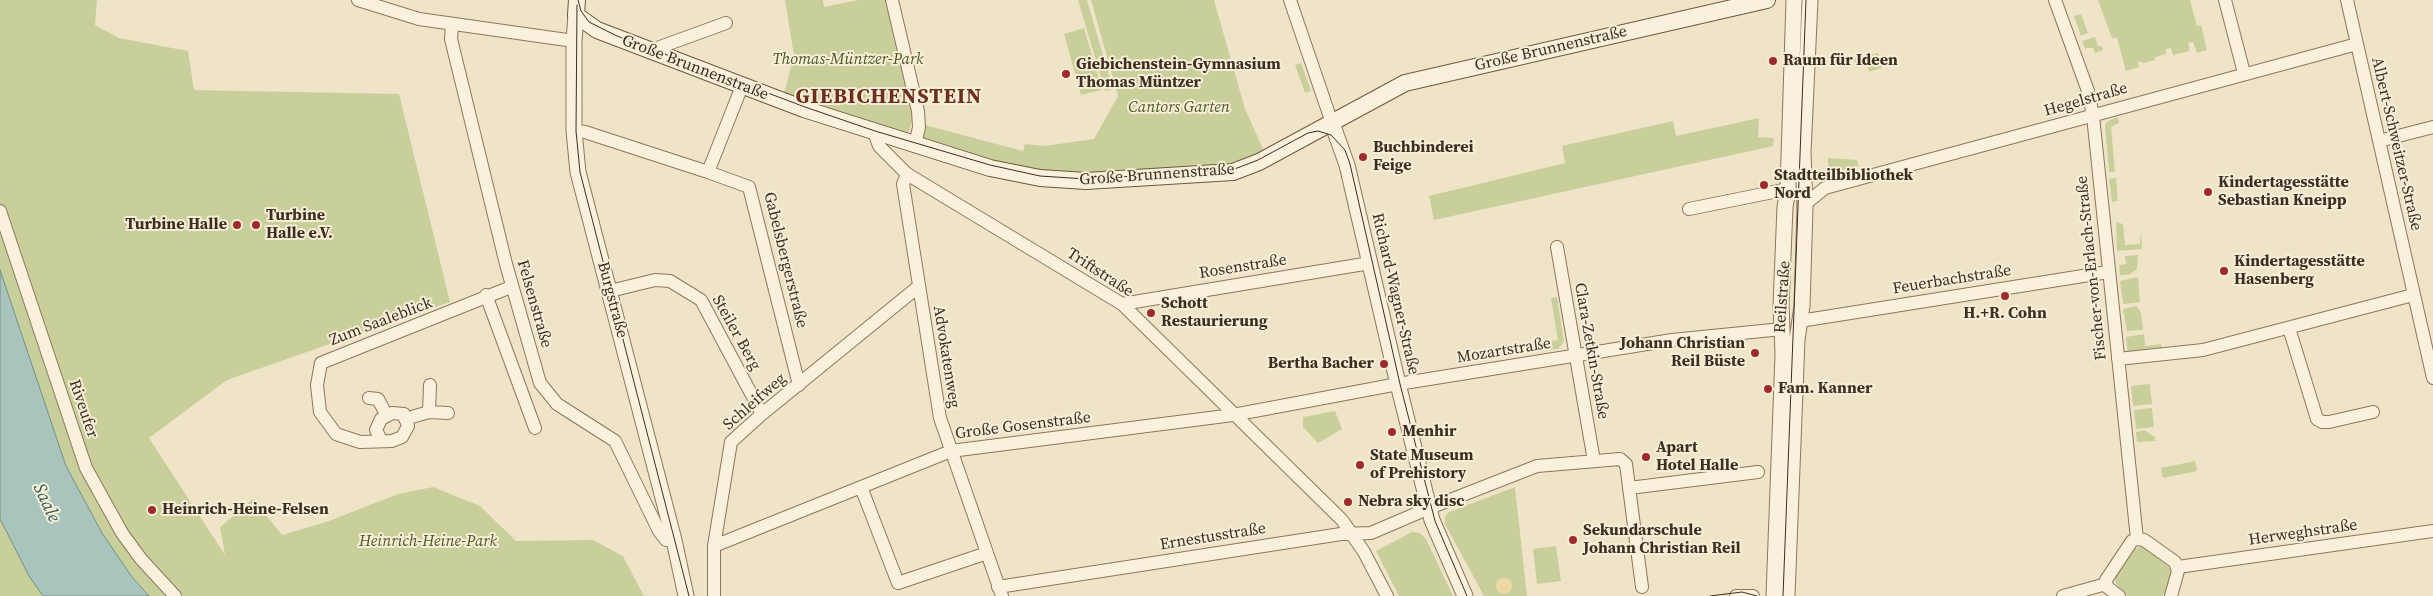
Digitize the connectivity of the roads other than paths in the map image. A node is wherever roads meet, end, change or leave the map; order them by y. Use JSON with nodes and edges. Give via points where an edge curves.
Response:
{"nodes":[{"id":1,"x":358,"y":0,"type":"edge"},
{"id":2,"x":892,"y":0,"type":"edge"},
{"id":3,"x":1767,"y":0,"type":"edge"},
{"id":4,"x":1794,"y":0,"type":"edge"},
{"id":5,"x":1810,"y":0,"type":"edge"},
{"id":6,"x":2055,"y":0,"type":"edge"},
{"id":7,"x":2225,"y":0,"type":"edge"},
{"id":8,"x":2347,"y":0,"type":"edge"},
{"id":9,"x":1294,"y":1,"type":"edge"},
{"id":10,"x":1711,"y":6,"type":"edge"},
{"id":11,"x":577,"y":7,"type":"edge"},
{"id":12,"x":726,"y":23,"type":"dead end"},
{"id":13,"x":452,"y":25,"type":"junction"},
{"id":14,"x":574,"y":41,"type":"junction"},
{"id":15,"x":2357,"y":44,"type":"junction"},
{"id":16,"x":656,"y":52,"type":"junction"},
{"id":17,"x":2244,"y":73,"type":"junction"},
{"id":18,"x":742,"y":86,"type":"junction"},
{"id":19,"x":2092,"y":116,"type":"junction"},
{"id":20,"x":1332,"y":122,"type":"junction"},
{"id":21,"x":2433,"y":127,"type":"edge"},
{"id":22,"x":574,"y":131,"type":"junction"},
{"id":23,"x":874,"y":132,"type":"junction"},
{"id":24,"x":2379,"y":141,"type":"junction"},
{"id":25,"x":915,"y":145,"type":"junction"},
{"id":26,"x":708,"y":172,"type":"junction"},
{"id":27,"x":907,"y":174,"type":"junction"},
{"id":28,"x":1805,"y":179,"type":"junction"},
{"id":29,"x":1825,"y":188,"type":"junction"},
{"id":30,"x":1788,"y":190,"type":"junction"},
{"id":31,"x":1805,"y":204,"type":"junction"},
{"id":32,"x":1689,"y":209,"type":"dead end"},
{"id":33,"x":0,"y":211,"type":"edge"},
{"id":34,"x":1557,"y":247,"type":"dead end"},
{"id":35,"x":1370,"y":263,"type":"junction"},
{"id":36,"x":2108,"y":272,"type":"junction"},
{"id":37,"x":511,"y":287,"type":"junction"},
{"id":38,"x":918,"y":287,"type":"junction"},
{"id":39,"x":610,"y":291,"type":"junction"},
{"id":40,"x":486,"y":295,"type":"junction"},
{"id":41,"x":2413,"y":295,"type":"junction"},
{"id":42,"x":1122,"y":304,"type":"junction"},
{"id":43,"x":1800,"y":321,"type":"junction"},
{"id":44,"x":2289,"y":328,"type":"junction"},
{"id":45,"x":1782,"y":329,"type":"junction"},
{"id":46,"x":1575,"y":356,"type":"junction"},
{"id":47,"x":2118,"y":359,"type":"junction"},
{"id":48,"x":2433,"y":378,"type":"edge"},
{"id":49,"x":1398,"y":384,"type":"junction"},
{"id":50,"x":430,"y":385,"type":"dead end"},
{"id":51,"x":799,"y":385,"type":"junction"},
{"id":52,"x":369,"y":398,"type":"dead end"},
{"id":53,"x":429,"y":412,"type":"junction"},
{"id":54,"x":2373,"y":412,"type":"dead end"},
{"id":55,"x":448,"y":413,"type":"dead end"},
{"id":56,"x":762,"y":414,"type":"junction"},
{"id":57,"x":1233,"y":415,"type":"junction"},
{"id":58,"x":387,"y":416,"type":"junction"},
{"id":59,"x":406,"y":419,"type":"junction"},
{"id":60,"x":535,"y":428,"type":"dead end"},
{"id":61,"x":381,"y":440,"type":"junction"},
{"id":62,"x":951,"y":451,"type":"junction"},
{"id":63,"x":1594,"y":461,"type":"junction"},
{"id":64,"x":1758,"y":472,"type":"dead end"},
{"id":65,"x":861,"y":486,"type":"junction"},
{"id":66,"x":1629,"y":488,"type":"junction"},
{"id":67,"x":1429,"y":508,"type":"junction"},
{"id":68,"x":2433,"y":531,"type":"edge"},
{"id":69,"x":1352,"y":534,"type":"junction"},
{"id":70,"x":2137,"y":539,"type":"junction"},
{"id":71,"x":674,"y":540,"type":"junction"},
{"id":72,"x":714,"y":546,"type":"junction"},
{"id":73,"x":987,"y":553,"type":"junction"},
{"id":74,"x":2178,"y":566,"type":"junction"},
{"id":75,"x":2106,"y":584,"type":"junction"},
{"id":76,"x":1642,"y":587,"type":"dead end"},
{"id":77,"x":1000,"y":591,"type":"edge"},
{"id":78,"x":175,"y":596,"type":"edge"},
{"id":79,"x":686,"y":596,"type":"edge"},
{"id":80,"x":714,"y":596,"type":"edge"},
{"id":81,"x":1387,"y":596,"type":"edge"},
{"id":82,"x":1465,"y":596,"type":"edge"},
{"id":83,"x":1736,"y":596,"type":"edge"},
{"id":84,"x":1752,"y":596,"type":"edge"},
{"id":85,"x":1774,"y":596,"type":"edge"},
{"id":86,"x":1787,"y":596,"type":"edge"},
{"id":87,"x":2063,"y":596,"type":"edge"},
{"id":88,"x":2119,"y":596,"type":"edge"},
{"id":89,"x":2171,"y":596,"type":"edge"}],
"edges":[{"from":1,"to":13,"type":"street","via":[[419,19]]},
{"from":2,"to":25,"type":"street","via":[[918,111]]},
{"from":3,"to":10,"type":"main road","name":"Große Brunnenstraße"},
{"from":4,"to":30,"type":"street","name":"Reilstraße"},
{"from":5,"to":28,"type":"street","name":"Reilstraße","via":[[1803,153]]},
{"from":6,"to":19,"type":"street","name":"Fischer-von-Erlach-Straße","via":[[2088,91]]},
{"from":7,"to":17,"type":"street"},
{"from":8,"to":15,"type":"street","name":"Albert-Schweitzer-Straße"},
{"from":9,"to":20,"type":"street","name":"Richard-Wagner-Straße"},
{"from":10,"to":20,"type":"main road","name":"Große Brunnenstraße","via":[[1405,83]]},
{"from":11,"to":14,"type":"street","name":"Burgstraße"},
{"from":11,"to":16,"type":"main road","name":"Große Brunnenstraße","via":[[597,30]]},
{"from":12,"to":16,"type":"street","via":[[666,44]]},
{"from":13,"to":14,"type":"street"},
{"from":13,"to":37,"type":"street","name":"Felsenstraße","via":[[451,39]]},
{"from":14,"to":22,"type":"street","name":"Burgstraße"},
{"from":15,"to":17,"type":"street","name":"Hegelstraße"},
{"from":15,"to":24,"type":"street","name":"Albert-Schweitzer-Straße"},
{"from":16,"to":18,"type":"main road","name":"Große Brunnenstraße"},
{"from":17,"to":19,"type":"street","name":"Hegelstraße"},
{"from":18,"to":23,"type":"main road","name":"Große Brunnenstraße"},
{"from":18,"to":26,"type":"street"},
{"from":19,"to":29,"type":"street","name":"Hegelstraße"},
{"from":19,"to":36,"type":"street","name":"Fischer-von-Erlach-Straße"},
{"from":20,"to":25,"type":"main road","name":"Große Brunnenstraße","via":[[1259,162],[1233,172],[1096,181],[1015,174]]},
{"from":20,"to":35,"type":"street","name":"Richard-Wagner-Straße","via":[[1345,156]]},
{"from":21,"to":24,"type":"street"},
{"from":22,"to":26,"type":"street","name":"Gabelsbergerstraße"},
{"from":22,"to":39,"type":"street","name":"Burgstraße","via":[[578,172]]},
{"from":23,"to":25,"type":"main road","name":"Große Brunnenstraße"},
{"from":23,"to":27,"type":"street","name":"Triftstraße","via":[[879,146]]},
{"from":24,"to":41,"type":"street","name":"Albert-Schweitzer-Straße"},
{"from":26,"to":51,"type":"street","name":"Gabelsbergerstraße","via":[[749,187]]},
{"from":27,"to":38,"type":"street","name":"Advokatenweg","via":[[903,184]]},
{"from":27,"to":42,"type":"street","name":"Triftstraße"},
{"from":28,"to":29,"type":"street","via":[[1812,185]]},
{"from":28,"to":31,"type":"street","name":"Reilstraße"},
{"from":29,"to":31,"type":"street","name":"Hegelstraße"},
{"from":30,"to":32,"type":"street"},
{"from":30,"to":45,"type":"street","name":"Reilstraße"},
{"from":31,"to":43,"type":"street","name":"Reilstraße"},
{"from":33,"to":78,"type":"street","name":"Riveufer","via":[[86,468],[122,533]]},
{"from":34,"to":46,"type":"street","name":"Clara-Zetkin-Straße"},
{"from":35,"to":42,"type":"street","name":"Rosenstraße"},
{"from":35,"to":49,"type":"street","name":"Richard-Wagner-Straße"},
{"from":36,"to":43,"type":"street","name":"Feuerbachstraße"},
{"from":36,"to":47,"type":"street","name":"Fischer-von-Erlach-Straße"},
{"from":37,"to":40,"type":"street","name":"Zum Saaleblick"},
{"from":37,"to":71,"type":"street","name":"Felsenstraße","via":[[540,383],[557,404],[615,441],[659,531],[666,540]]},
{"from":38,"to":51,"type":"street","name":"Schleifweg"},
{"from":38,"to":62,"type":"street","name":"Advokatenweg","via":[[940,418]]},
{"from":39,"to":56,"type":"street","name":"Steiler Berg","via":[[655,280],[670,281],[701,300]]},
{"from":39,"to":71,"type":"street","name":"Burgstraße"},
{"from":40,"to":60,"type":"street"},
{"from":40,"to":61,"type":"street","name":"Zum Saaleblick","via":[[468,306],[321,363],[317,385],[320,412],[336,434],[360,442]]},
{"from":41,"to":44,"type":"street"},
{"from":41,"to":48,"type":"street","name":"Albert-Schweitzer-Straße"},
{"from":42,"to":57,"type":"street","name":"Triftstraße"},
{"from":43,"to":86,"type":"street","name":"Reilstraße"},
{"from":44,"to":47,"type":"street","via":[[2203,350]]},
{"from":44,"to":54,"type":"street","via":[[2317,419],[2329,422]]},
{"from":45,"to":46,"type":"street","name":"Mozartstraße","via":[[1672,340]]},
{"from":45,"to":85,"type":"street","name":"Reilstraße"},
{"from":46,"to":49,"type":"street","name":"Mozartstraße"},
{"from":46,"to":63,"type":"street","name":"Clara-Zetkin-Straße"},
{"from":47,"to":70,"type":"street","name":"Fischer-von-Erlach-Straße"},
{"from":49,"to":57,"type":"street","name":"Mozartstraße"},
{"from":49,"to":67,"type":"street","name":"Richard-Wagner-Straße"},
{"from":50,"to":53,"type":"street"},
{"from":51,"to":56,"type":"street","name":"Schleifweg"},
{"from":52,"to":58,"type":"street","via":[[378,399]]},
{"from":53,"to":55,"type":"street"},
{"from":53,"to":59,"type":"street"},
{"from":56,"to":72,"type":"street","name":"Schleifweg","via":[[731,442]]},
{"from":57,"to":62,"type":"street","name":"Große Gosenstraße"},
{"from":57,"to":69,"type":"street","name":"Triftstraße","via":[[1336,514]]},
{"from":58,"to":59,"type":"street","via":[[404,414]]},
{"from":58,"to":61,"type":"street","via":[[376,430]]},
{"from":59,"to":61,"type":"street","name":"Zum Saaleblick","via":[[408,426],[402,437],[392,441]]},
{"from":62,"to":65,"type":"street","name":"Große Gosenstraße"},
{"from":62,"to":73,"type":"street","name":"Advokatenweg"},
{"from":63,"to":66,"type":"street","name":"Ernestusstraße","via":[[1624,460]]},
{"from":63,"to":67,"type":"street","name":"Ernestusstraße","via":[[1537,466]]},
{"from":64,"to":66,"type":"street"},
{"from":65,"to":72,"type":"street","name":"Große Gosenstraße"},
{"from":65,"to":73,"type":"street","via":[[898,583]]},
{"from":66,"to":76,"type":"street"},
{"from":67,"to":69,"type":"street","name":"Ernestusstraße","via":[[1371,533]]},
{"from":67,"to":82,"type":"street","name":"Richard-Wagner-Straße"},
{"from":68,"to":74,"type":"street","name":"Herweghstraße"},
{"from":69,"to":77,"type":"street","name":"Ernestusstraße"},
{"from":69,"to":81,"type":"street","name":"Triftstraße"},
{"from":70,"to":74,"type":"street","via":[[2144,540]]},
{"from":70,"to":75,"type":"street","via":[[2108,576]]},
{"from":71,"to":79,"type":"street","name":"Burgstraße"},
{"from":72,"to":80,"type":"street","name":"Schleifweg"},
{"from":73,"to":77,"type":"street","name":"Advokatenweg"},
{"from":74,"to":89,"type":"street"},
{"from":75,"to":87,"type":"street"},
{"from":75,"to":88,"type":"street"},
{"from":83,"to":84,"type":"street"}]}
